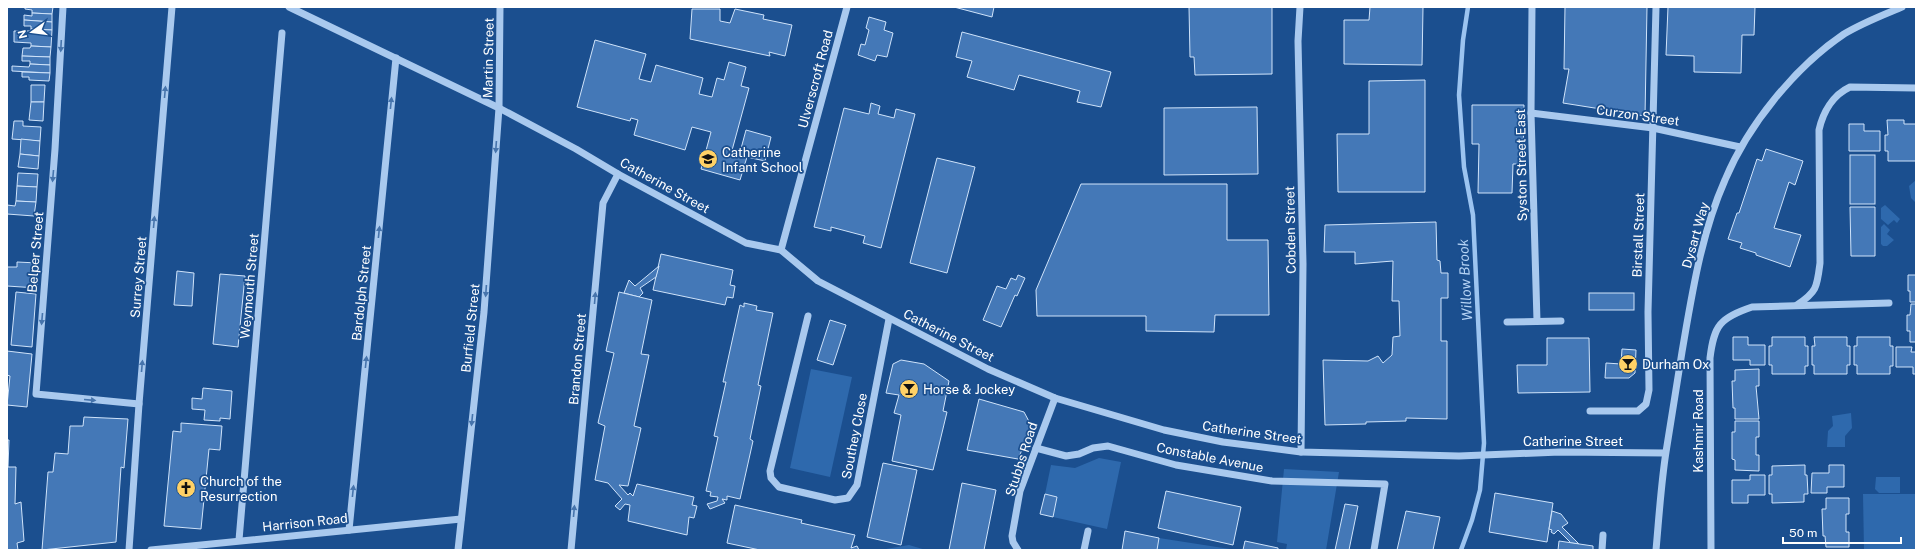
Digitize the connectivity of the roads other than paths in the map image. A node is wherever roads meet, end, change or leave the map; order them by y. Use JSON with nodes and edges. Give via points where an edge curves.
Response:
{"nodes":[{"id":1,"x":63,"y":7,"type":"edge"},
{"id":2,"x":172,"y":7,"type":"edge"},
{"id":3,"x":288,"y":7,"type":"edge"},
{"id":4,"x":500,"y":7,"type":"edge"},
{"id":5,"x":847,"y":7,"type":"edge"},
{"id":6,"x":1300,"y":7,"type":"edge"},
{"id":7,"x":1532,"y":7,"type":"edge"},
{"id":8,"x":1656,"y":7,"type":"edge"},
{"id":9,"x":1902,"y":7,"type":"edge"},
{"id":10,"x":282,"y":33,"type":"dead end"},
{"id":11,"x":396,"y":58,"type":"junction"},
{"id":12,"x":1916,"y":88,"type":"edge"},
{"id":13,"x":499,"y":108,"type":"junction"},
{"id":14,"x":1531,"y":113,"type":"junction"},
{"id":15,"x":1653,"y":128,"type":"junction"},
{"id":16,"x":1740,"y":148,"type":"junction"},
{"id":17,"x":618,"y":174,"type":"junction"},
{"id":18,"x":781,"y":250,"type":"junction"},
{"id":19,"x":1889,"y":303,"type":"dead end"},
{"id":20,"x":1797,"y":305,"type":"junction"},
{"id":21,"x":808,"y":316,"type":"dead end"},
{"id":22,"x":889,"y":319,"type":"junction"},
{"id":23,"x":1537,"y":321,"type":"junction"},
{"id":24,"x":1561,"y":321,"type":"dead end"},
{"id":25,"x":1507,"y":322,"type":"dead end"},
{"id":26,"x":1055,"y":398,"type":"junction"},
{"id":27,"x":139,"y":404,"type":"junction"},
{"id":28,"x":1590,"y":412,"type":"dead end"},
{"id":29,"x":1036,"y":448,"type":"junction"},
{"id":30,"x":1301,"y":452,"type":"junction"},
{"id":31,"x":1666,"y":453,"type":"junction"},
{"id":32,"x":461,"y":519,"type":"junction"},
{"id":33,"x":350,"y":530,"type":"junction"},
{"id":34,"x":1088,"y":531,"type":"dead end"},
{"id":35,"x":1604,"y":535,"type":"dead end"},
{"id":36,"x":239,"y":540,"type":"junction"},
{"id":37,"x":129,"y":550,"type":"edge"},
{"id":38,"x":151,"y":550,"type":"edge"},
{"id":39,"x":458,"y":550,"type":"edge"},
{"id":40,"x":571,"y":550,"type":"edge"},
{"id":41,"x":1018,"y":550,"type":"edge"},
{"id":42,"x":1084,"y":550,"type":"edge"},
{"id":43,"x":1374,"y":550,"type":"edge"},
{"id":44,"x":1602,"y":550,"type":"edge"},
{"id":45,"x":1656,"y":550,"type":"edge"},
{"id":46,"x":1711,"y":550,"type":"edge"}],
"edges":[{"from":1,"to":27,"type":"street","name":"Belper Street","one_way":true,"via":[[36,394]]},
{"from":27,"to":2,"type":"street","name":"Surrey Street","one_way":true},
{"from":3,"to":11,"type":"street","name":"Catherine Street"},
{"from":4,"to":13,"type":"street","name":"Martin Street"},
{"from":5,"to":18,"type":"street","name":"Ulverscroft Road"},
{"from":6,"to":30,"type":"street","name":"Cobden Street","via":[[1298,41],[1303,264]]},
{"from":7,"to":14,"type":"street","name":"Syston Street East"},
{"from":8,"to":15,"type":"street","name":"Birstall Street"},
{"from":9,"to":16,"type":"street","name":"Dysart Way","via":[[1845,34],[1822,51],[1778,96]]},
{"from":10,"to":36,"type":"street","name":"Weymouth Street"},
{"from":11,"to":13,"type":"street","name":"Catherine Street"},
{"from":33,"to":11,"type":"street","name":"Bardolph Street","one_way":true},
{"from":12,"to":20,"type":"street","via":[[1850,87],[1836,97],[1822,117],[1819,130],[1818,283],[1811,296]]},
{"from":13,"to":17,"type":"street","name":"Catherine Street"},
{"from":13,"to":32,"type":"street","name":"Burfield Street","one_way":true,"via":[[484,312]]},
{"from":14,"to":15,"type":"street","name":"Curzon Street"},
{"from":14,"to":23,"type":"street","name":"Syston Street East"},
{"from":15,"to":16,"type":"street","name":"Curzon Street"},
{"from":15,"to":28,"type":"street","name":"Birstall Street","via":[[1648,312],[1649,390],[1646,404],[1638,411]]},
{"from":16,"to":31,"type":"street","name":"Dysart Way","via":[[1722,187],[1695,275]]},
{"from":17,"to":18,"type":"street","name":"Catherine Street","via":[[746,243]]},
{"from":40,"to":17,"type":"street","name":"Brandon Street","one_way":true,"via":[[603,203]]},
{"from":18,"to":22,"type":"street","name":"Catherine Street","via":[[818,281]]},
{"from":19,"to":20,"type":"street","name":"Kashmir Road"},
{"from":20,"to":46,"type":"street","name":"Kashmir Road","via":[[1752,307],[1732,314],[1716,330],[1710,358]]},
{"from":21,"to":22,"type":"street","name":"Southey Close","via":[[770,471],[771,478],[779,488],[835,500],[848,498],[857,485]]},
{"from":22,"to":26,"type":"street","name":"Catherine Street","via":[[988,369]]},
{"from":23,"to":24,"type":"street"},
{"from":23,"to":25,"type":"street"},
{"from":26,"to":29,"type":"street","name":"Stubbs Road"},
{"from":26,"to":30,"type":"street","name":"Catherine Street","via":[[1164,430],[1223,442]]},
{"from":27,"to":37,"type":"street","name":"Surrey Street"},
{"from":29,"to":41,"type":"street","name":"Stubbs Road","via":[[1020,492],[1012,536],[1012,542]]},
{"from":29,"to":43,"type":"street","name":"Constable Avenue","via":[[1066,456],[1108,446],[1176,465],[1272,481],[1385,484]]},
{"from":30,"to":31,"type":"street","name":"Catherine Street","via":[[1459,456],[1560,452]]},
{"from":31,"to":45,"type":"street","name":"Dysart Way"},
{"from":32,"to":33,"type":"street","name":"Harrison Road"},
{"from":32,"to":39,"type":"street","name":"Burfield Street"},
{"from":33,"to":36,"type":"street","name":"Harrison Road"},
{"from":34,"to":42,"type":"street"},
{"from":35,"to":44,"type":"street"},
{"from":36,"to":38,"type":"street","name":"Harrison Road"}]}
